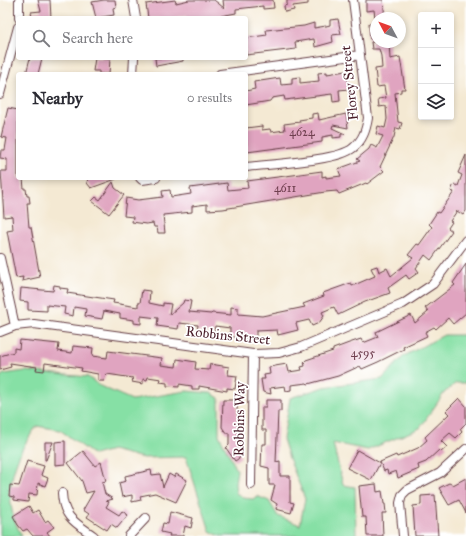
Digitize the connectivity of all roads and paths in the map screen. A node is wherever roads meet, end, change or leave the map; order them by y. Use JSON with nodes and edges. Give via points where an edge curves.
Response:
{"nodes":[{"id":1,"x":18,"y":0,"type":"edge"},
{"id":2,"x":133,"y":0,"type":"edge"},
{"id":3,"x":353,"y":0,"type":"edge"},
{"id":4,"x":19,"y":16,"type":"edge"},
{"id":5,"x":136,"y":16,"type":"edge"},
{"id":6,"x":16,"y":34,"type":"edge"},
{"id":7,"x":360,"y":55,"type":"junction"},
{"id":8,"x":134,"y":60,"type":"edge"},
{"id":9,"x":133,"y":72,"type":"edge"},
{"id":10,"x":235,"y":72,"type":"edge"},
{"id":11,"x":0,"y":94,"type":"edge"},
{"id":12,"x":248,"y":167,"type":"edge"},
{"id":13,"x":466,"y":240,"type":"edge"},
{"id":14,"x":0,"y":258,"type":"edge"},
{"id":15,"x":15,"y":326,"type":"junction"},
{"id":16,"x":0,"y":332,"type":"edge"},
{"id":17,"x":253,"y":354,"type":"junction"},
{"id":18,"x":466,"y":449,"type":"edge"},
{"id":19,"x":251,"y":485,"type":"dead end"},
{"id":20,"x":62,"y":493,"type":"dead end"},
{"id":21,"x":146,"y":518,"type":"dead end"},
{"id":22,"x":94,"y":536,"type":"edge"},
{"id":23,"x":129,"y":536,"type":"edge"},
{"id":24,"x":403,"y":536,"type":"edge"}],
"edges":[{"from":1,"to":4,"type":"street"},
{"from":2,"to":5,"type":"street"},
{"from":3,"to":7,"type":"street","name":"Florey Street"},
{"from":6,"to":11,"type":"street"},
{"from":7,"to":10,"type":"street"},
{"from":7,"to":12,"type":"street","name":"Florey Street","via":[[368,118],[366,131],[352,149],[344,153]]},
{"from":8,"to":9,"type":"street"},
{"from":13,"to":17,"type":"street","name":"Robbins Street","via":[[436,282],[403,304],[301,347],[279,353]]},
{"from":14,"to":15,"type":"street"},
{"from":15,"to":16,"type":"street","name":"Robbins Street"},
{"from":15,"to":17,"type":"street","name":"Robbins Street","via":[[34,324]]},
{"from":17,"to":19,"type":"street","name":"Robbins Way"},
{"from":18,"to":24,"type":"street","via":[[440,473],[402,495],[400,503]]},
{"from":20,"to":22,"type":"street","via":[[63,506],[70,518]]},
{"from":21,"to":23,"type":"street"}]}
